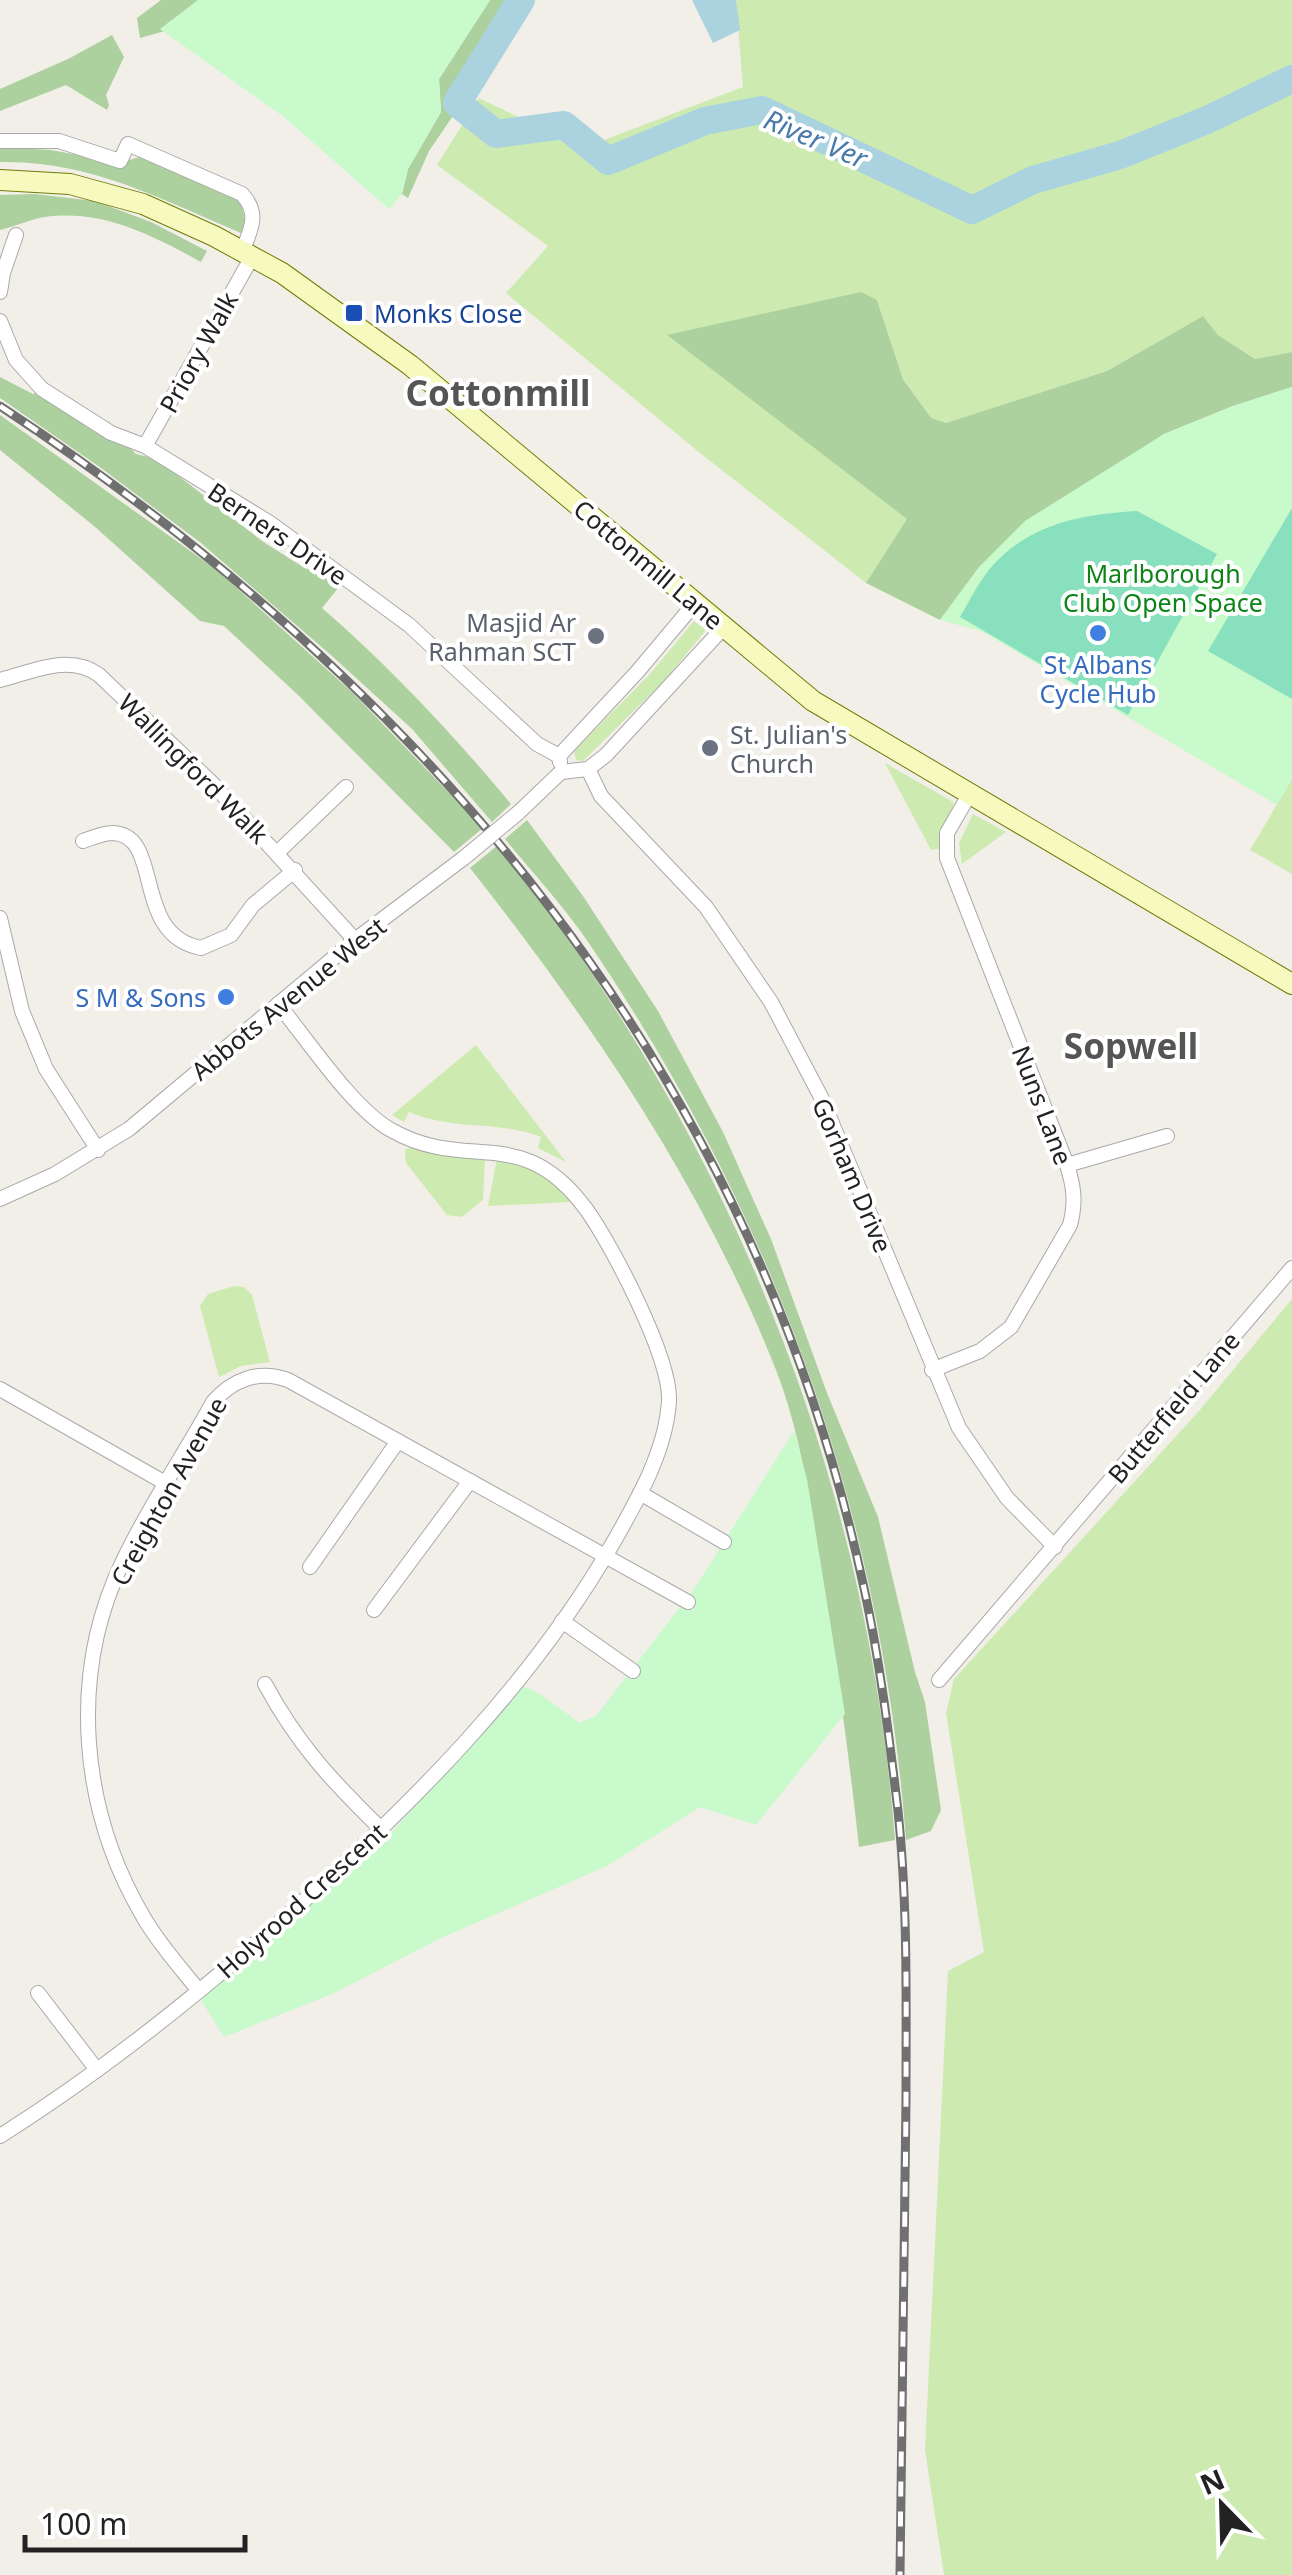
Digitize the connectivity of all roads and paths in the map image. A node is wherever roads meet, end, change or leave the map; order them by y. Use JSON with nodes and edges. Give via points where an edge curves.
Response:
{"nodes":[{"id":1,"x":0,"y":142,"type":"edge"},
{"id":2,"x":0,"y":180,"type":"edge"},
{"id":3,"x":16,"y":234,"type":"dead end"},
{"id":4,"x":247,"y":254,"type":"junction"},
{"id":5,"x":0,"y":292,"type":"edge"},
{"id":6,"x":0,"y":320,"type":"edge"},
{"id":7,"x":144,"y":446,"type":"junction"},
{"id":8,"x":695,"y":603,"type":"junction"},
{"id":9,"x":724,"y":627,"type":"junction"},
{"id":10,"x":0,"y":680,"type":"edge"},
{"id":11,"x":559,"y":756,"type":"junction"},
{"id":12,"x":588,"y":769,"type":"junction"},
{"id":13,"x":561,"y":772,"type":"junction"},
{"id":14,"x":346,"y":788,"type":"dead end"},
{"id":15,"x":969,"y":794,"type":"junction"},
{"id":16,"x":82,"y":841,"type":"dead end"},
{"id":17,"x":278,"y":852,"type":"junction"},
{"id":18,"x":294,"y":870,"type":"junction"},
{"id":19,"x":0,"y":918,"type":"edge"},
{"id":20,"x":356,"y":940,"type":"junction"},
{"id":21,"x":3,"y":941,"type":"edge"},
{"id":22,"x":1292,"y":984,"type":"edge"},
{"id":23,"x":278,"y":1004,"type":"junction"},
{"id":24,"x":1166,"y":1136,"type":"dead end"},
{"id":25,"x":98,"y":1150,"type":"junction"},
{"id":26,"x":1068,"y":1165,"type":"junction"},
{"id":27,"x":0,"y":1200,"type":"edge"},
{"id":28,"x":1292,"y":1268,"type":"edge"},
{"id":29,"x":932,"y":1370,"type":"junction"},
{"id":30,"x":0,"y":1389,"type":"edge"},
{"id":31,"x":398,"y":1441,"type":"junction"},
{"id":32,"x":470,"y":1481,"type":"junction"},
{"id":33,"x":168,"y":1484,"type":"junction"},
{"id":34,"x":640,"y":1493,"type":"junction"},
{"id":35,"x":724,"y":1542,"type":"dead end"},
{"id":36,"x":1055,"y":1546,"type":"junction"},
{"id":37,"x":606,"y":1556,"type":"junction"},
{"id":38,"x":310,"y":1567,"type":"dead end"},
{"id":39,"x":688,"y":1602,"type":"dead end"},
{"id":40,"x":374,"y":1610,"type":"dead end"},
{"id":41,"x":562,"y":1621,"type":"junction"},
{"id":42,"x":633,"y":1671,"type":"dead end"},
{"id":43,"x":939,"y":1680,"type":"dead end"},
{"id":44,"x":265,"y":1684,"type":"dead end"},
{"id":45,"x":382,"y":1829,"type":"junction"},
{"id":46,"x":199,"y":1991,"type":"junction"},
{"id":47,"x":38,"y":1994,"type":"dead end"},
{"id":48,"x":97,"y":2070,"type":"junction"},
{"id":49,"x":0,"y":2136,"type":"edge"}],
"edges":[{"from":1,"to":4,"type":"street","via":[[59,141],[120,162],[128,144],[242,194],[254,221]]},
{"from":2,"to":4,"type":"street","name":"Cottonmill Lane","via":[[102,191]]},
{"from":3,"to":5,"type":"street"},
{"from":4,"to":7,"type":"street","name":"Priory Walk"},
{"from":4,"to":8,"type":"street","name":"Cottonmill Lane","via":[[410,365]]},
{"from":6,"to":7,"type":"street","name":"Berners Drive","via":[[16,360],[42,389]]},
{"from":7,"to":11,"type":"street","name":"Berners Drive","via":[[270,523],[409,625],[537,744]]},
{"from":8,"to":9,"type":"street","name":"Cottonmill Lane"},
{"from":8,"to":11,"type":"street"},
{"from":9,"to":12,"type":"street"},
{"from":9,"to":15,"type":"street","name":"Cottonmill Lane","via":[[814,701]]},
{"from":10,"to":17,"type":"street","name":"Wallingford Walk","via":[[60,665],[90,668]]},
{"from":11,"to":13,"type":"street"},
{"from":12,"to":13,"type":"street"},
{"from":12,"to":29,"type":"street","name":"Gorham Drive","via":[[597,790],[706,908],[771,1002],[822,1097]]},
{"from":13,"to":20,"type":"street","name":"Abbots Avenue West","bridge":true,"via":[[466,857]]},
{"from":14,"to":17,"type":"street"},
{"from":15,"to":22,"type":"street","name":"Cottonmill Lane"},
{"from":15,"to":26,"type":"street","name":"Nuns Lane","via":[[947,833],[947,858]]},
{"from":16,"to":18,"type":"street","via":[[114,833],[132,840],[166,930],[201,948],[230,935]]},
{"from":17,"to":18,"type":"street","name":"Wallingford Walk"},
{"from":18,"to":20,"type":"street","name":"Wallingford Walk"},
{"from":19,"to":21,"type":"street"},
{"from":20,"to":23,"type":"street","name":"Abbots Avenue West"},
{"from":21,"to":25,"type":"street","via":[[46,1068]]},
{"from":23,"to":25,"type":"street","name":"Abbots Avenue West"},
{"from":23,"to":34,"type":"street","name":"Holyrood Crescent","via":[[376,1120],[436,1147],[539,1164],[590,1214],[658,1348],[669,1388],[664,1427]]},
{"from":24,"to":26,"type":"street"},
{"from":25,"to":27,"type":"street","name":"Abbots Avenue West"},
{"from":26,"to":29,"type":"street","name":"Nuns Lane","via":[[1075,1190],[1070,1225],[1010,1327],[980,1352]]},
{"from":28,"to":36,"type":"street","name":"Butterfield Lane"},
{"from":29,"to":36,"type":"street","name":"Gorham Drive","via":[[981,1464]]},
{"from":30,"to":33,"type":"street"},
{"from":31,"to":32,"type":"street","name":"Creighton Avenue"},
{"from":31,"to":33,"type":"street","name":"Creighton Avenue","via":[[276,1375],[246,1378],[213,1402]]},
{"from":31,"to":38,"type":"street"},
{"from":32,"to":37,"type":"street","name":"Creighton Avenue"},
{"from":32,"to":40,"type":"street"},
{"from":33,"to":46,"type":"street","name":"Creighton Avenue","via":[[122,1561],[96,1639],[90,1764],[122,1878],[144,1920]]},
{"from":34,"to":35,"type":"street"},
{"from":34,"to":37,"type":"street","name":"Holyrood Crescent"},
{"from":36,"to":43,"type":"street","name":"Butterfield Lane"},
{"from":37,"to":39,"type":"street","name":"Creighton Avenue"},
{"from":37,"to":41,"type":"street","name":"Holyrood Crescent"},
{"from":41,"to":42,"type":"street"},
{"from":41,"to":45,"type":"street","name":"Holyrood Crescent","via":[[504,1698]]},
{"from":44,"to":45,"type":"street","via":[[316,1764]]},
{"from":45,"to":46,"type":"street","name":"Holyrood Crescent"},
{"from":46,"to":48,"type":"street","name":"Holyrood Crescent"},
{"from":47,"to":48,"type":"street"},
{"from":48,"to":49,"type":"street","name":"Holyrood Crescent"}]}
